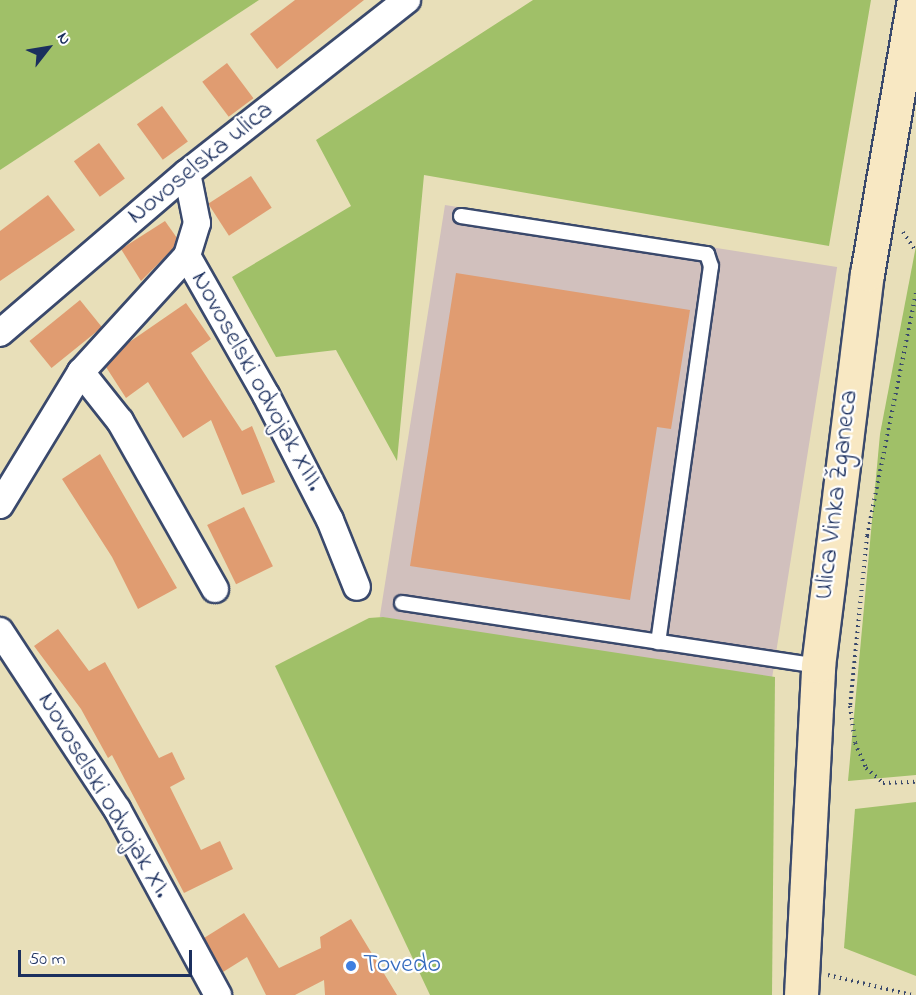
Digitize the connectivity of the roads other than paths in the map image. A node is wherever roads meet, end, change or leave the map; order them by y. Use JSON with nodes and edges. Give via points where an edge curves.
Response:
{"nodes":[{"id":1,"x":407,"y":0,"type":"edge"},
{"id":2,"x":914,"y":0,"type":"edge"},
{"id":3,"x":187,"y":173,"type":"junction"},
{"id":4,"x":461,"y":216,"type":"dead end"},
{"id":5,"x":187,"y":256,"type":"junction"},
{"id":6,"x":0,"y":333,"type":"edge"},
{"id":7,"x":81,"y":372,"type":"junction"},
{"id":8,"x":0,"y":505,"type":"edge"},
{"id":9,"x":357,"y":587,"type":"dead end"},
{"id":10,"x":215,"y":589,"type":"dead end"},
{"id":11,"x":402,"y":603,"type":"dead end"},
{"id":12,"x":0,"y":631,"type":"edge"},
{"id":13,"x":658,"y":642,"type":"junction"},
{"id":14,"x":818,"y":666,"type":"junction"},
{"id":15,"x":806,"y":983,"type":"edge"},
{"id":16,"x":218,"y":995,"type":"edge"}],
"edges":[{"from":1,"to":3,"type":"street","name":"Novoselska ulica"},
{"from":2,"to":14,"type":"street","name":"Ulica Vinka Žganeca","via":[[867,274]]},
{"from":3,"to":5,"type":"street","via":[[197,223]]},
{"from":3,"to":6,"type":"street","name":"Novoselska ulica"},
{"from":4,"to":13,"type":"lane","via":[[707,254],[711,266]]},
{"from":5,"to":7,"type":"street","name":"Novoselski odvojak XIII."},
{"from":5,"to":9,"type":"street","name":"Novoselski odvojak XIII.","via":[[288,436]]},
{"from":7,"to":8,"type":"street","name":"Novoselski odvojak XIII."},
{"from":7,"to":10,"type":"street","via":[[120,421]]},
{"from":11,"to":13,"type":"lane"},
{"from":12,"to":16,"type":"street","name":"Novoselski odvojak XI.","via":[[117,809]]},
{"from":13,"to":14,"type":"lane"},
{"from":14,"to":15,"type":"street","name":"Ulica Vinka Žganeca"}]}
